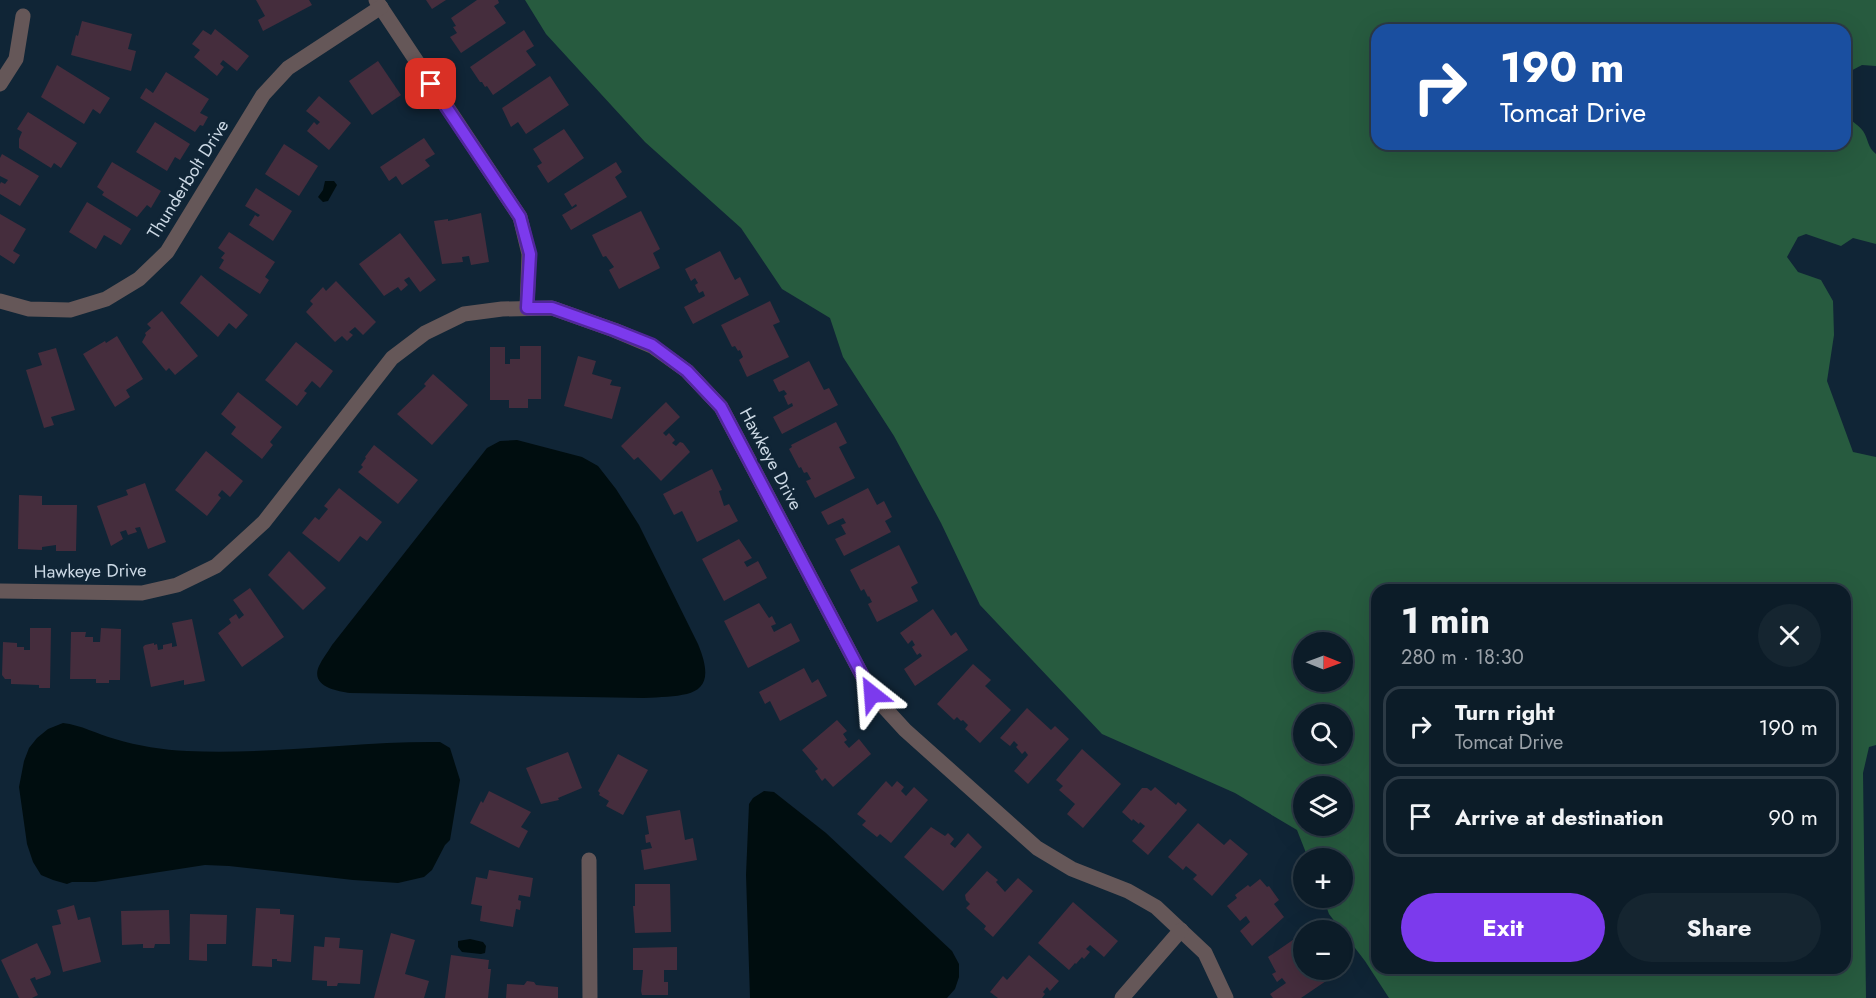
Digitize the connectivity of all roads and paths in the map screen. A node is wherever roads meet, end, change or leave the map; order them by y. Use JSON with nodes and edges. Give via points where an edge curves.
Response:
{"nodes":[{"id":1,"x":378,"y":4,"type":"edge"},
{"id":2,"x":23,"y":16,"type":"dead end"},
{"id":3,"x":0,"y":84,"type":"edge"},
{"id":4,"x":0,"y":301,"type":"edge"},
{"id":5,"x":527,"y":308,"type":"junction"},
{"id":6,"x":0,"y":591,"type":"edge"},
{"id":7,"x":589,"y":860,"type":"dead end"},
{"id":8,"x":1181,"y":930,"type":"junction"},
{"id":9,"x":590,"y":998,"type":"edge"},
{"id":10,"x":1122,"y":998,"type":"edge"},
{"id":11,"x":1226,"y":998,"type":"edge"}],
"edges":[{"from":1,"to":4,"type":"street","name":"Thunderbolt Drive","via":[[288,68],[263,95],[167,252],[139,279],[106,299],[70,310],[29,309]]},
{"from":1,"to":5,"type":"street","via":[[520,217],[530,254]]},
{"from":2,"to":3,"type":"street","via":[[16,59]]},
{"from":5,"to":6,"type":"street","name":"Hawkeye Drive","via":[[464,314],[425,333],[392,358],[264,522],[216,566],[177,585],[142,593]]},
{"from":5,"to":8,"type":"street","name":"Hawkeye Drive","via":[[552,308],[614,330],[652,345],[687,371],[721,407],[872,694],[905,730],[1037,848],[1072,869],[1128,891],[1156,907]]},
{"from":7,"to":9,"type":"street"},
{"from":8,"to":10,"type":"street"},
{"from":8,"to":11,"type":"street","name":"Hawkeye Drive","via":[[1205,953]]}]}
